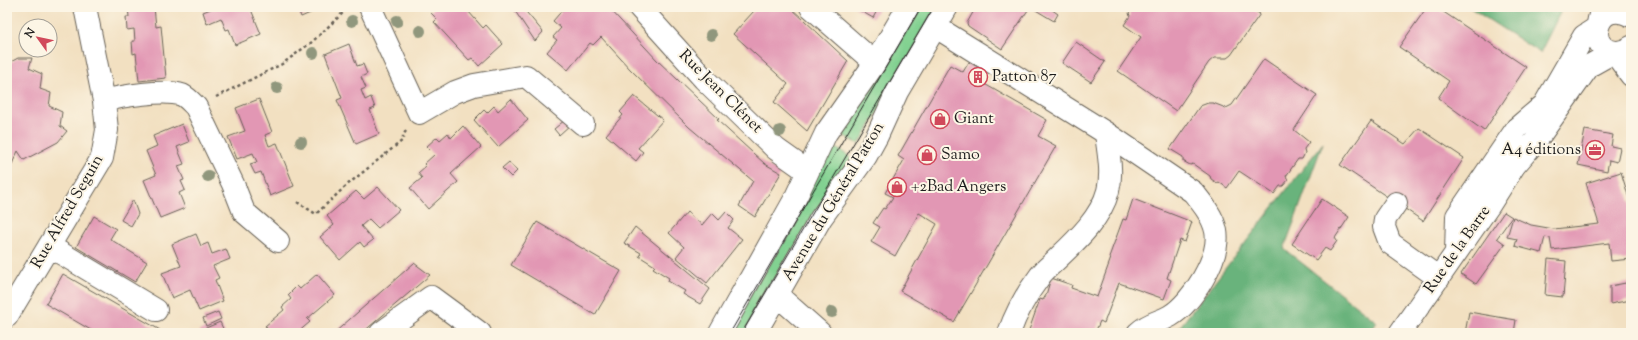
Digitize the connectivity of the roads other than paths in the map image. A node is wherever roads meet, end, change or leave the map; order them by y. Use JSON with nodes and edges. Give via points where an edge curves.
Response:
{"nodes":[{"id":1,"x":85,"y":7,"type":"edge"},
{"id":2,"x":370,"y":7,"type":"edge"},
{"id":3,"x":639,"y":7,"type":"edge"},
{"id":4,"x":811,"y":7,"type":"edge"},
{"id":5,"x":908,"y":7,"type":"edge"},
{"id":6,"x":947,"y":7,"type":"edge"},
{"id":7,"x":1631,"y":16,"type":"edge"},
{"id":8,"x":1600,"y":17,"type":"edge"},
{"id":9,"x":936,"y":27,"type":"junction"},
{"id":10,"x":1622,"y":50,"type":"edge"},
{"id":11,"x":875,"y":63,"type":"junction"},
{"id":12,"x":1631,"y":75,"type":"edge"},
{"id":13,"x":104,"y":101,"type":"junction"},
{"id":14,"x":1544,"y":105,"type":"junction"},
{"id":15,"x":583,"y":124,"type":"dead end"},
{"id":16,"x":1106,"y":133,"type":"junction"},
{"id":17,"x":1514,"y":166,"type":"junction"},
{"id":18,"x":807,"y":171,"type":"junction"},
{"id":19,"x":1396,"y":203,"type":"dead end"},
{"id":20,"x":278,"y":241,"type":"dead end"},
{"id":21,"x":49,"y":246,"type":"junction"},
{"id":22,"x":1456,"y":253,"type":"junction"},
{"id":23,"x":1439,"y":278,"type":"junction"},
{"id":24,"x":777,"y":295,"type":"junction"},
{"id":25,"x":156,"y":310,"type":"dead end"},
{"id":26,"x":7,"y":316,"type":"edge"},
{"id":27,"x":381,"y":333,"type":"edge"},
{"id":28,"x":480,"y":333,"type":"edge"},
{"id":29,"x":720,"y":333,"type":"edge"},
{"id":30,"x":755,"y":333,"type":"edge"},
{"id":31,"x":820,"y":333,"type":"edge"},
{"id":32,"x":1009,"y":333,"type":"edge"},
{"id":33,"x":1138,"y":333,"type":"edge"},
{"id":34,"x":1400,"y":333,"type":"edge"}],
"edges":[{"from":1,"to":13,"type":"street","name":"Rue Alfred Seguin"},
{"from":2,"to":15,"type":"street","via":[[419,113],[455,92],[474,85],[526,76]]},
{"from":3,"to":18,"type":"street","name":"Rue Jean Clénet","via":[[704,79],[776,149]]},
{"from":4,"to":11,"type":"street"},
{"from":5,"to":11,"type":"street","name":"Avenue du Général Patton"},
{"from":6,"to":9,"type":"street","name":"Avenue du Général Patton"},
{"from":7,"to":8,"type":"street","name":"Rue de la Barre","via":[[1624,12],[1611,12],[1601,19]]},
{"from":8,"to":10,"type":"street","via":[[1600,43],[1604,47]]},
{"from":8,"to":14,"type":"street","name":"Rue de la Barre","via":[[1584,36]]},
{"from":9,"to":16,"type":"street"},
{"from":9,"to":24,"type":"street","name":"Avenue du Général Patton","via":[[897,92],[866,156],[822,218]]},
{"from":10,"to":12,"type":"street"},
{"from":10,"to":17,"type":"street","name":"Rue de la Barre","via":[[1589,66],[1538,138]]},
{"from":11,"to":18,"type":"street","name":"Avenue du Général Patton","via":[[826,133]]},
{"from":13,"to":20,"type":"street","via":[[119,97],[170,93],[183,96],[190,101],[196,107],[244,212]]},
{"from":13,"to":21,"type":"street","name":"Rue Alfred Seguin","via":[[107,130],[102,158]]},
{"from":14,"to":17,"type":"street","name":"Rue de la Barre","via":[[1527,134]]},
{"from":14,"to":22,"type":"street","via":[[1517,128],[1457,216]]},
{"from":16,"to":32,"type":"street","via":[[1110,174],[1108,192],[1102,205],[1093,221],[1075,242],[1040,276],[1026,297]]},
{"from":16,"to":33,"type":"street","via":[[1193,192],[1210,214],[1216,231],[1216,250],[1206,275],[1186,302],[1170,316],[1146,325]]},
{"from":17,"to":22,"type":"street","name":"Rue de la Barre"},
{"from":18,"to":29,"type":"street","name":"Avenue du Général Patton","via":[[794,201]]},
{"from":19,"to":23,"type":"street","via":[[1384,223],[1390,243]]},
{"from":21,"to":25,"type":"street"},
{"from":21,"to":26,"type":"street","name":"Rue Alfred Seguin"},
{"from":22,"to":23,"type":"street","name":"Rue de la Barre"},
{"from":23,"to":34,"type":"street","name":"Rue de la Barre"},
{"from":24,"to":30,"type":"street","name":"Avenue du Général Patton"},
{"from":24,"to":31,"type":"street"},
{"from":27,"to":28,"type":"street","via":[[431,297]]}]}
